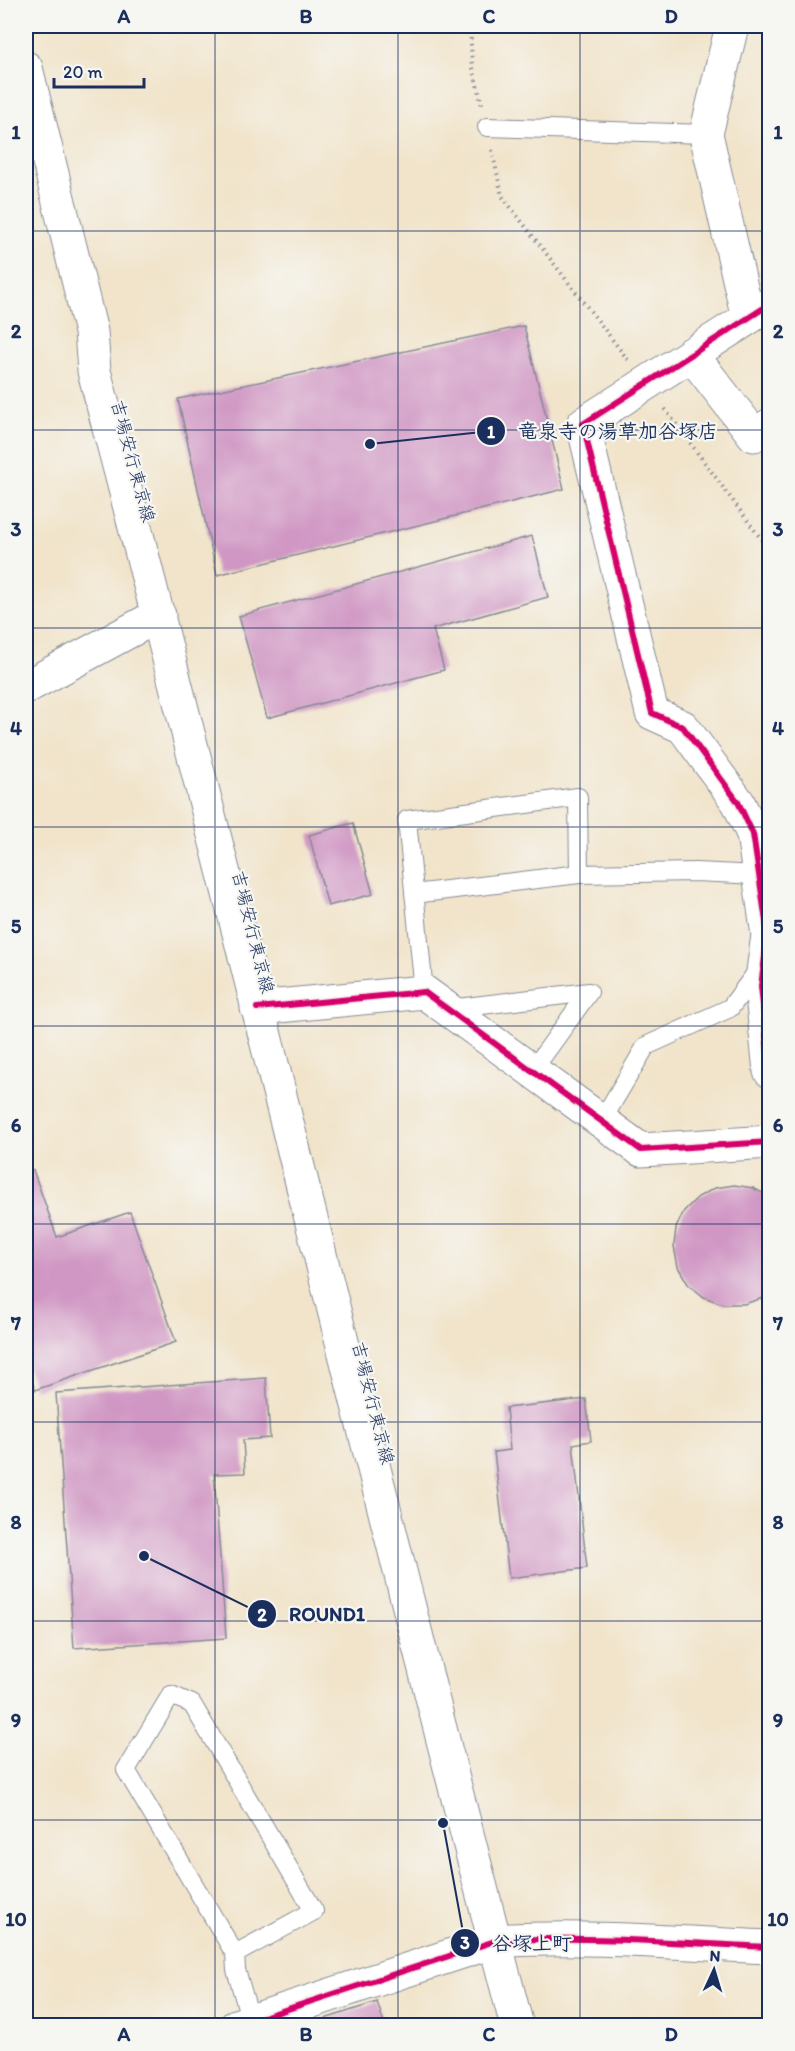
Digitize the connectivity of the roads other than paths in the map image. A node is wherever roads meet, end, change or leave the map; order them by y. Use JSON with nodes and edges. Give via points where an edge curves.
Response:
{"nodes":[{"id":1,"x":732,"y":26,"type":"edge"},
{"id":2,"x":26,"y":68,"type":"edge"},
{"id":3,"x":487,"y":127,"type":"road end"},
{"id":4,"x":706,"y":134,"type":"junction"},
{"id":5,"x":759,"y":311,"type":"edge"},
{"id":6,"x":691,"y":354,"type":"junction"},
{"id":7,"x":770,"y":425,"type":"edge"},
{"id":8,"x":159,"y":615,"type":"junction"},
{"id":9,"x":26,"y":687,"type":"edge"},
{"id":10,"x":761,"y":826,"type":"edge"},
{"id":11,"x":579,"y":874,"type":"junction"},
{"id":12,"x":759,"y":875,"type":"junction"},
{"id":13,"x":414,"y":894,"type":"junction"},
{"id":14,"x":764,"y":962,"type":"junction"},
{"id":15,"x":435,"y":1001,"type":"junction"},
{"id":16,"x":257,"y":1008,"type":"junction"},
{"id":17,"x":532,"y":1071,"type":"junction"},
{"id":18,"x":770,"y":1071,"type":"edge"},
{"id":19,"x":601,"y":1122,"type":"junction"},
{"id":20,"x":770,"y":1142,"type":"edge"},
{"id":21,"x":495,"y":1941,"type":"junction"},
{"id":22,"x":770,"y":1947,"type":"edge"},
{"id":23,"x":235,"y":1954,"type":"junction"},
{"id":24,"x":244,"y":2023,"type":"edge"},
{"id":25,"x":517,"y":2025,"type":"edge"}],
"edges":[{"from":1,"to":4,"type":"street"},
{"from":2,"to":8,"type":"street","name":"吉場安行東京線","via":[[91,332],[94,370]]},
{"from":3,"to":4,"type":"lane"},
{"from":4,"to":5,"type":"street"},
{"from":5,"to":6,"type":"street"},
{"from":6,"to":7,"type":"street","via":[[754,435]]},
{"from":6,"to":10,"type":"street","via":[[583,424],[652,713],[683,727],[738,802]]},
{"from":8,"to":9,"type":"street"},
{"from":8,"to":16,"type":"street","name":"吉場安行東京線"},
{"from":10,"to":12,"type":"street"},
{"from":11,"to":12,"type":"lane"},
{"from":11,"to":13,"type":"lane"},
{"from":11,"to":13,"type":"lane","via":[[578,797],[407,820]]},
{"from":12,"to":14,"type":"street","via":[[768,935]]},
{"from":13,"to":15,"type":"lane"},
{"from":14,"to":18,"type":"street","via":[[761,986]]},
{"from":14,"to":19,"type":"lane","via":[[730,1008],[646,1046]]},
{"from":15,"to":16,"type":"street"},
{"from":15,"to":17,"type":"street"},
{"from":15,"to":17,"type":"lane","via":[[589,992]]},
{"from":16,"to":21,"type":"street","name":"吉場安行東京線"},
{"from":17,"to":19,"type":"street"},
{"from":19,"to":20,"type":"street","via":[[641,1150]]},
{"from":21,"to":22,"type":"street","via":[[587,1939]]},
{"from":21,"to":24,"type":"street"},
{"from":21,"to":25,"type":"street","name":"吉場安行東京線"},
{"from":23,"to":23,"type":"lane","via":[[126,1770],[171,1695],[192,1704],[314,1911]]},
{"from":23,"to":24,"type":"lane"}]}
